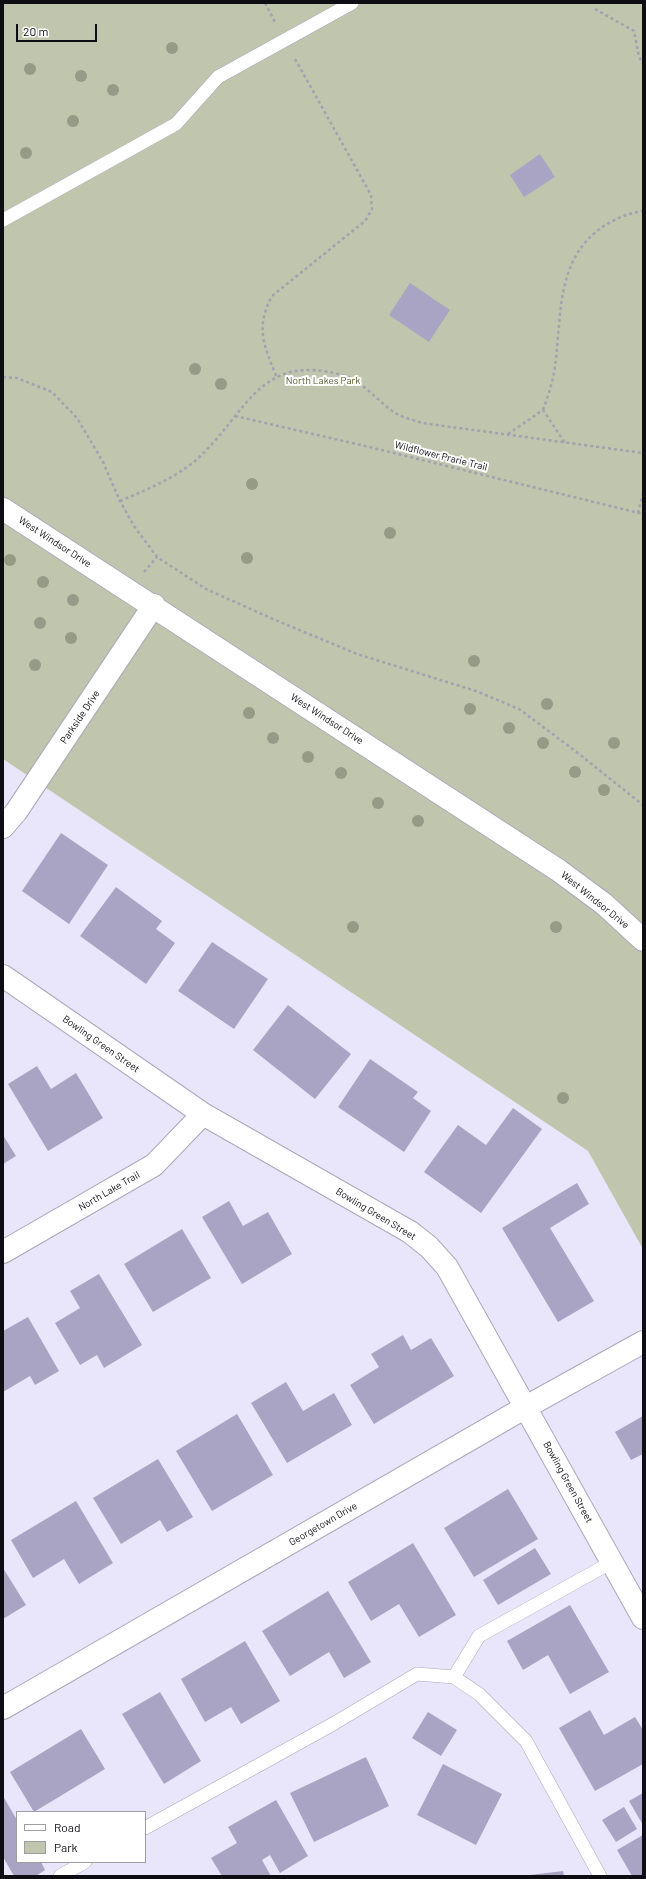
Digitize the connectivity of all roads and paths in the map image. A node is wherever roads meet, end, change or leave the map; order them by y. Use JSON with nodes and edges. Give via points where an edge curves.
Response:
{"nodes":[{"id":1,"x":265,"y":3,"type":"edge"},
{"id":2,"x":352,"y":3,"type":"edge"},
{"id":3,"x":595,"y":9,"type":"dead end"},
{"id":4,"x":285,"y":41,"type":"junction"},
{"id":5,"x":643,"y":64,"type":"edge"},
{"id":6,"x":643,"y":211,"type":"edge"},
{"id":7,"x":3,"y":220,"type":"edge"},
{"id":8,"x":276,"y":376,"type":"junction"},
{"id":9,"x":3,"y":377,"type":"edge"},
{"id":10,"x":543,"y":410,"type":"junction"},
{"id":11,"x":235,"y":416,"type":"junction"},
{"id":12,"x":507,"y":434,"type":"junction"},
{"id":13,"x":566,"y":443,"type":"junction"},
{"id":14,"x":643,"y":453,"type":"edge"},
{"id":15,"x":643,"y":493,"type":"edge"},
{"id":16,"x":120,"y":501,"type":"junction"},
{"id":17,"x":3,"y":509,"type":"edge"},
{"id":18,"x":638,"y":513,"type":"junction"},
{"id":19,"x":643,"y":514,"type":"edge"},
{"id":20,"x":154,"y":606,"type":"junction"},
{"id":21,"x":643,"y":805,"type":"edge"},
{"id":22,"x":3,"y":827,"type":"edge"},
{"id":23,"x":643,"y":940,"type":"edge"},
{"id":24,"x":3,"y":976,"type":"edge"},
{"id":25,"x":203,"y":1114,"type":"junction"},
{"id":26,"x":3,"y":1252,"type":"edge"},
{"id":27,"x":643,"y":1342,"type":"edge"},
{"id":28,"x":526,"y":1407,"type":"junction"},
{"id":29,"x":612,"y":1562,"type":"junction"},
{"id":30,"x":643,"y":1618,"type":"edge"},
{"id":31,"x":454,"y":1677,"type":"junction"},
{"id":32,"x":3,"y":1708,"type":"edge"},
{"id":33,"x":146,"y":1827,"type":"edge"},
{"id":34,"x":83,"y":1863,"type":"edge"},
{"id":35,"x":60,"y":1876,"type":"edge"},
{"id":36,"x":600,"y":1876,"type":"edge"}],
"edges":[{"from":1,"to":4,"type":"path"},
{"from":2,"to":4,"type":"lane"},
{"from":3,"to":5,"type":"path","via":[[634,31],[639,57]]},
{"from":4,"to":7,"type":"lane","via":[[218,78],[176,124]]},
{"from":4,"to":8,"type":"path","via":[[371,196],[372,208],[365,221],[272,296],[264,311],[263,343]]},
{"from":6,"to":10,"type":"path","via":[[614,220],[597,231],[580,246],[571,263],[562,298],[555,368]]},
{"from":8,"to":11,"type":"path","via":[[259,389]]},
{"from":8,"to":12,"type":"path","via":[[298,369],[321,370],[347,377],[397,414],[422,423]]},
{"from":9,"to":16,"type":"path","via":[[17,378],[52,392],[77,418],[104,462]]},
{"from":10,"to":12,"type":"path"},
{"from":10,"to":13,"type":"path"},
{"from":11,"to":16,"type":"path","via":[[195,461],[150,488]]},
{"from":11,"to":18,"type":"path","name":"Wildflower Prarie Trail"},
{"from":12,"to":13,"type":"path"},
{"from":13,"to":14,"type":"path"},
{"from":15,"to":18,"type":"path"},
{"from":16,"to":21,"type":"path","via":[[134,526],[157,557],[206,589],[357,654],[476,691],[519,709]]},
{"from":17,"to":20,"type":"street","name":"West Windsor Drive"},
{"from":18,"to":19,"type":"path","name":"Wildflower Prarie Trail"},
{"from":20,"to":22,"type":"street","name":"Parkside Drive","via":[[16,812]]},
{"from":20,"to":23,"type":"street","name":"West Windsor Drive","via":[[558,870],[604,904]]},
{"from":24,"to":25,"type":"street","name":"Bowling Green Street"},
{"from":25,"to":26,"type":"street","name":"North Lake Trail","via":[[154,1165]]},
{"from":25,"to":28,"type":"street","name":"Bowling Green Street","via":[[410,1232],[429,1247],[447,1267]]},
{"from":27,"to":28,"type":"street","name":"Georgetown Drive"},
{"from":28,"to":29,"type":"street","name":"Bowling Green Street"},
{"from":28,"to":32,"type":"street","name":"Georgetown Drive"},
{"from":29,"to":30,"type":"street","name":"Bowling Green Street"},
{"from":29,"to":31,"type":"lane","via":[[479,1636]]},
{"from":31,"to":33,"type":"lane","via":[[417,1674]]},
{"from":31,"to":36,"type":"lane","via":[[479,1694],[526,1741]]},
{"from":34,"to":35,"type":"lane"}]}
